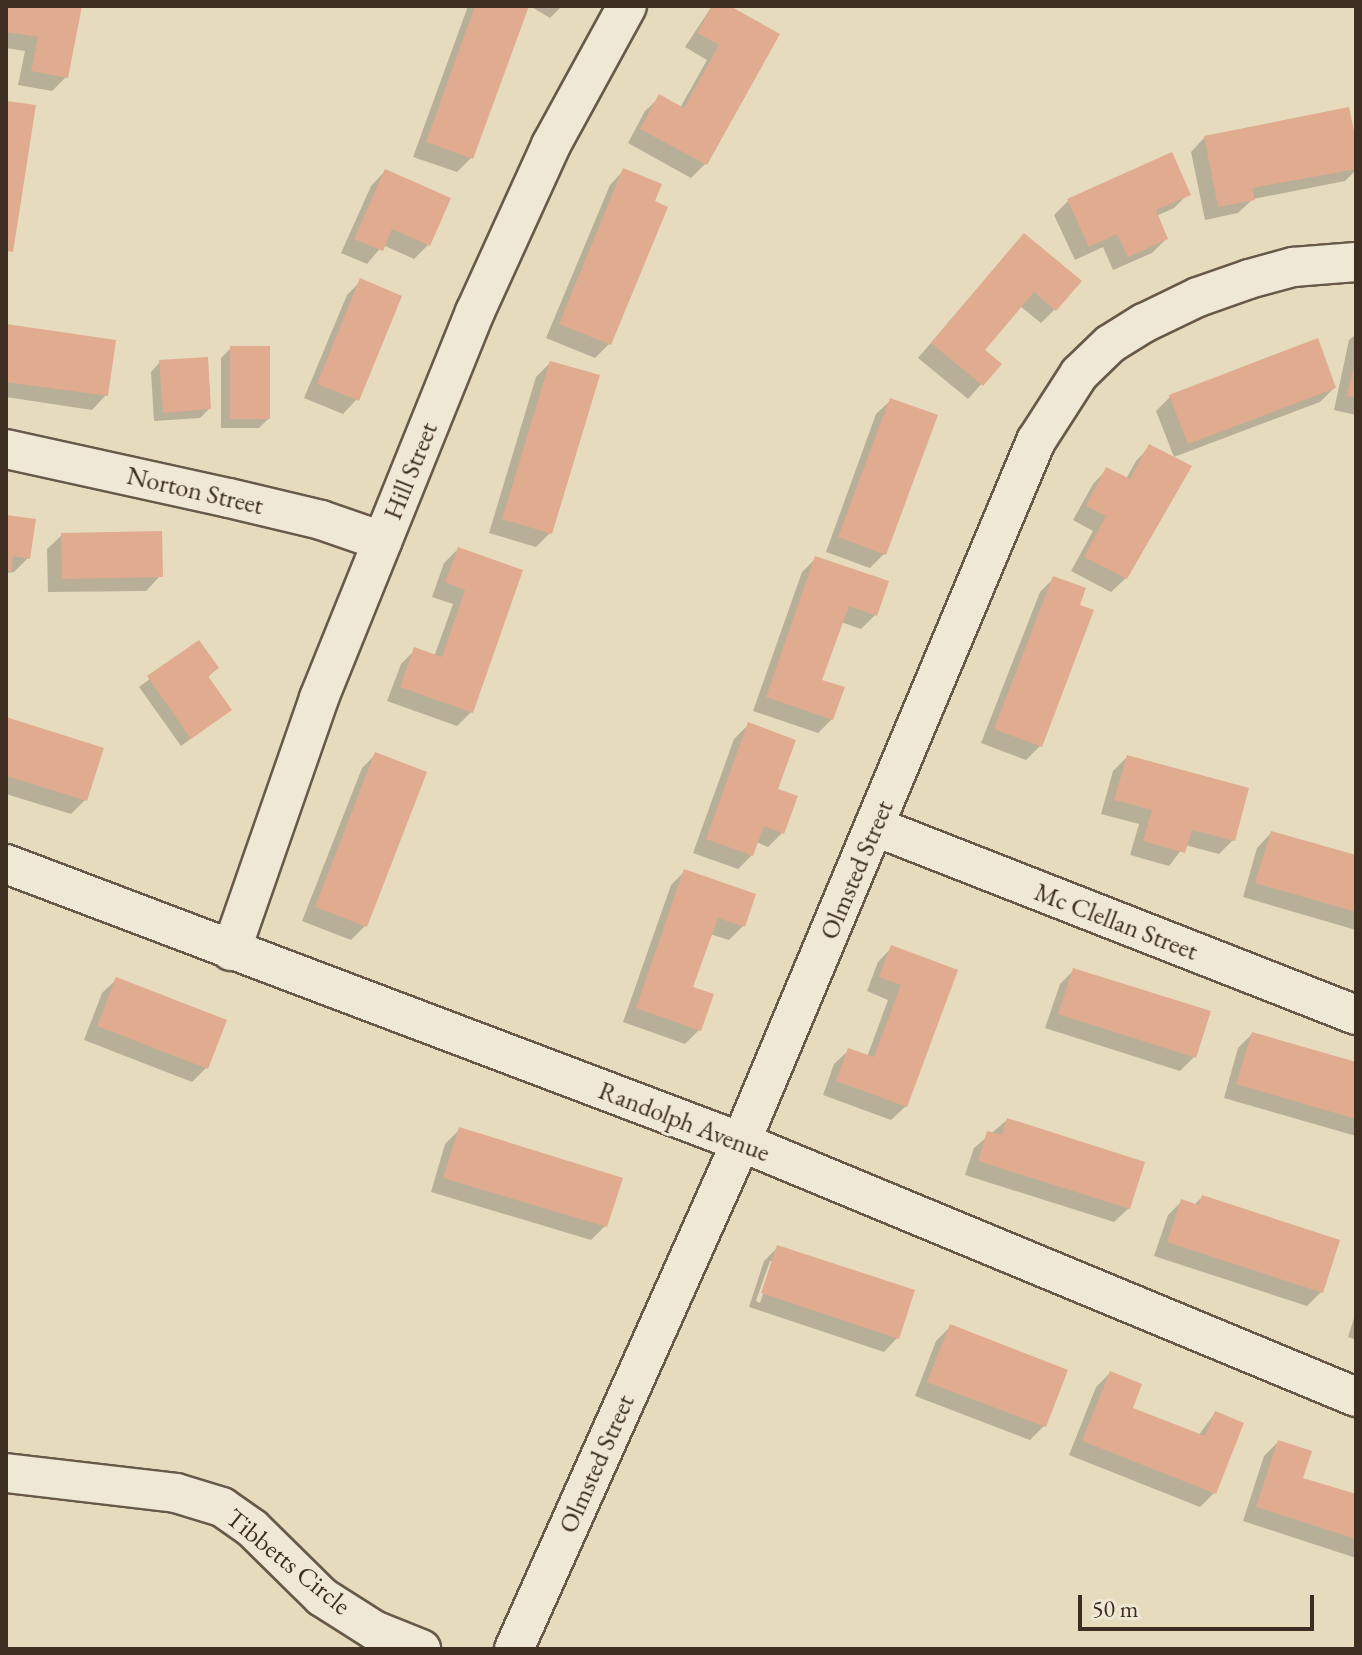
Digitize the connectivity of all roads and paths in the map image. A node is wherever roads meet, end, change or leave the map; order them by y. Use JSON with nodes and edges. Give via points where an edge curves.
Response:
{"nodes":[{"id":1,"x":627,"y":6,"type":"edge"},
{"id":2,"x":1356,"y":262,"type":"edge"},
{"id":3,"x":6,"y":449,"type":"edge"},
{"id":4,"x":382,"y":541,"type":"junction"},
{"id":5,"x":876,"y":827,"type":"junction"},
{"id":6,"x":6,"y":864,"type":"edge"},
{"id":7,"x":231,"y":951,"type":"junction"},
{"id":8,"x":1356,"y":1015,"type":"edge"},
{"id":9,"x":741,"y":1142,"type":"junction"},
{"id":10,"x":1356,"y":1397,"type":"edge"},
{"id":11,"x":6,"y":1473,"type":"edge"},
{"id":12,"x":421,"y":1649,"type":"edge"},
{"id":13,"x":514,"y":1649,"type":"edge"}],
"edges":[{"from":1,"to":4,"type":"street","name":"Hill Street","via":[[551,145],[475,312]]},
{"from":2,"to":5,"type":"street","name":"Olmsted Street","via":[[1293,267],[1198,297],[1110,344],[1079,374],[1036,441]]},
{"from":3,"to":4,"type":"street","name":"Norton Street","via":[[260,505]]},
{"from":4,"to":7,"type":"street","name":"Hill Street","via":[[319,698]]},
{"from":5,"to":8,"type":"street","name":"Mc Clellan Street"},
{"from":5,"to":9,"type":"street","name":"Olmsted Street"},
{"from":6,"to":7,"type":"street","name":"Randolph Avenue"},
{"from":7,"to":9,"type":"street","name":"Randolph Avenue"},
{"from":9,"to":10,"type":"street","name":"Randolph Avenue"},
{"from":9,"to":13,"type":"street","name":"Olmsted Street"},
{"from":11,"to":12,"type":"street","name":"Tibbetts Circle","via":[[176,1493],[222,1507],[252,1528],[322,1597],[374,1630]]}]}
